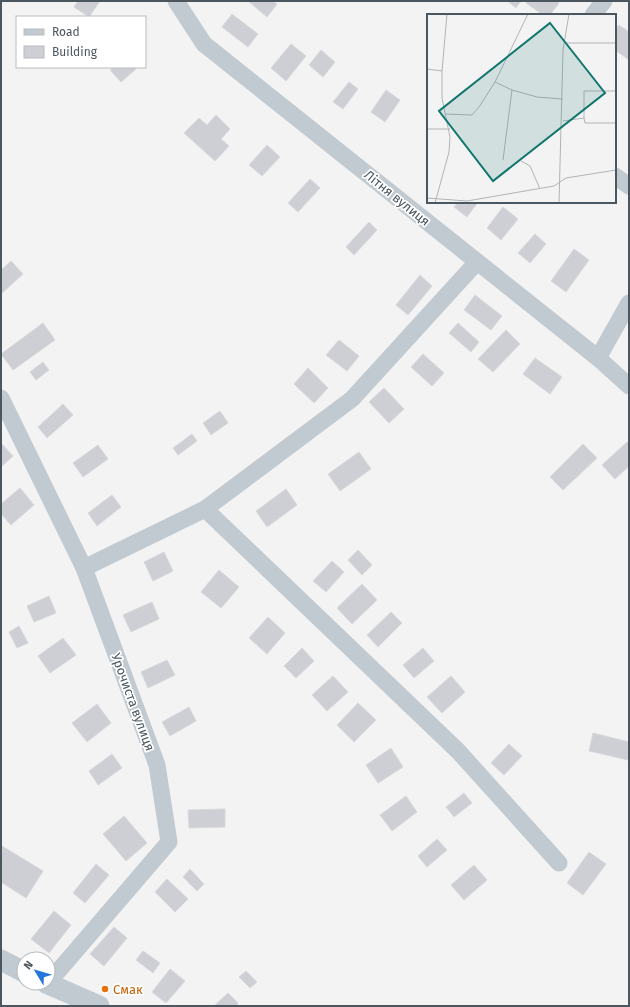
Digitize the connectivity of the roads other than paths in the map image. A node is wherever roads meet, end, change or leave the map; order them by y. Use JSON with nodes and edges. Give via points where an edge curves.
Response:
{"nodes":[{"id":1,"x":176,"y":1,"type":"edge"},
{"id":2,"x":604,"y":1,"type":"edge"},
{"id":3,"x":594,"y":14,"type":"edge"},
{"id":4,"x":616,"y":177,"type":"edge"},
{"id":5,"x":629,"y":186,"type":"edge"},
{"id":6,"x":477,"y":262,"type":"junction"},
{"id":7,"x":629,"y":303,"type":"edge"},
{"id":8,"x":598,"y":358,"type":"junction"},
{"id":9,"x":629,"y":386,"type":"edge"},
{"id":10,"x":1,"y":398,"type":"edge"},
{"id":11,"x":205,"y":509,"type":"junction"},
{"id":12,"x":84,"y":568,"type":"junction"},
{"id":13,"x":559,"y":863,"type":"dead end"},
{"id":14,"x":1,"y":960,"type":"edge"},
{"id":15,"x":16,"y":968,"type":"edge"},
{"id":16,"x":56,"y":973,"type":"edge"},
{"id":17,"x":56,"y":987,"type":"edge"},
{"id":18,"x":99,"y":1006,"type":"edge"}],
"edges":[{"from":1,"to":6,"type":"street","name":"Літня вулиця","via":[[204,44]]},
{"from":2,"to":3,"type":"street"},
{"from":4,"to":5,"type":"street"},
{"from":6,"to":8,"type":"street","name":"Літня вулиця"},
{"from":6,"to":11,"type":"street","via":[[352,399]]},
{"from":7,"to":8,"type":"street"},
{"from":8,"to":9,"type":"street","name":"Літня вулиця"},
{"from":10,"to":12,"type":"street","name":"Урочиста вулиця"},
{"from":11,"to":12,"type":"street"},
{"from":11,"to":13,"type":"street","via":[[458,751]]},
{"from":12,"to":16,"type":"street","name":"Урочиста вулиця","via":[[156,765],[170,842]]},
{"from":14,"to":15,"type":"street"},
{"from":17,"to":18,"type":"street"}]}
